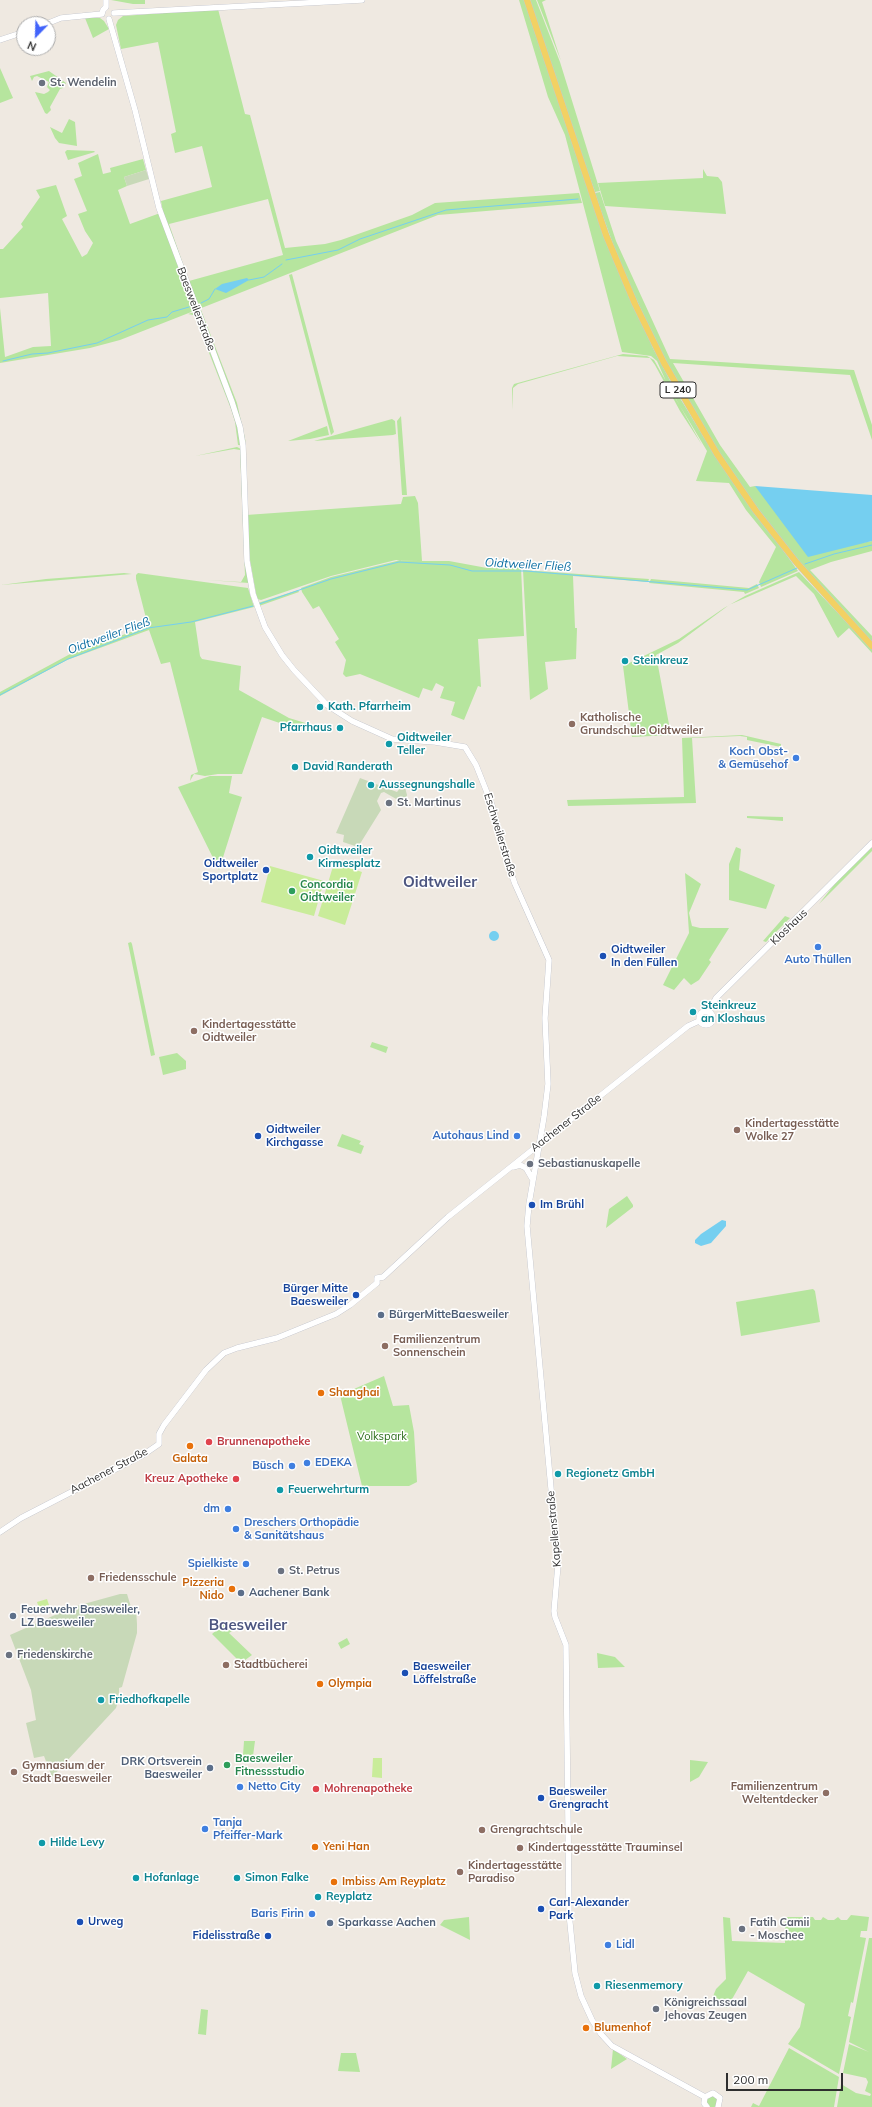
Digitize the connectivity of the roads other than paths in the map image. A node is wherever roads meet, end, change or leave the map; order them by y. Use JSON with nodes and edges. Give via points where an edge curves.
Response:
{"nodes":[{"id":1,"x":106,"y":0,"type":"edge"},
{"id":2,"x":362,"y":0,"type":"edge"},
{"id":3,"x":527,"y":0,"type":"edge"},
{"id":4,"x":106,"y":7,"type":"junction"},
{"id":5,"x":114,"y":12,"type":"junction"},
{"id":6,"x":102,"y":14,"type":"junction"},
{"id":7,"x":110,"y":19,"type":"junction"},
{"id":8,"x":56,"y":20,"type":"edge"},
{"id":9,"x":16,"y":35,"type":"edge"},
{"id":10,"x":0,"y":40,"type":"edge"},
{"id":11,"x":256,"y":603,"type":"joint"},
{"id":12,"x":872,"y":646,"type":"edge"},
{"id":13,"x":872,"y":843,"type":"edge"},
{"id":14,"x":709,"y":1009,"type":"junction"},
{"id":15,"x":699,"y":1021,"type":"junction"},
{"id":16,"x":543,"y":1122,"type":"junction"},
{"id":17,"x":554,"y":1132,"type":"junction"},
{"id":18,"x":539,"y":1144,"type":"junction"},
{"id":19,"x":509,"y":1169,"type":"junction"},
{"id":20,"x":533,"y":1180,"type":"junction"},
{"id":21,"x":0,"y":1532,"type":"edge"},
{"id":22,"x":706,"y":2097,"type":"junction"},
{"id":23,"x":720,"y":2106,"type":"edge"},
{"id":24,"x":707,"y":2107,"type":"edge"}],
"edges":[{"from":1,"to":4,"type":"street"},
{"from":2,"to":5,"type":"street"},
{"from":3,"to":12,"type":"main road","number":"L 240","via":[[591,195],[635,304],[680,392],[738,485],[811,580]]},
{"from":4,"to":5,"type":"street"},
{"from":4,"to":6,"type":"street"},
{"from":5,"to":7,"type":"street"},
{"from":6,"to":7,"type":"street"},
{"from":6,"to":8,"type":"street"},
{"from":7,"to":11,"type":"street","name":"Baesweilerstraße","via":[[159,208],[240,428],[247,561],[250,585]]},
{"from":9,"to":10,"type":"street"},
{"from":11,"to":16,"type":"street","name":"Eschweilerstraße","via":[[265,627],[282,655],[327,705],[352,721],[392,739],[465,747],[476,765],[492,805],[515,884],[549,960],[546,1018],[548,1084]]},
{"from":13,"to":14,"type":"street","name":"Kloshaus"},
{"from":14,"to":15,"type":"street","via":[[701,1013]]},
{"from":14,"to":15,"type":"street","via":[[712,1016],[710,1024],[704,1026]]},
{"from":15,"to":17,"type":"street","name":"Aachener Straße","via":[[688,1026]]},
{"from":16,"to":17,"type":"street"},
{"from":16,"to":18,"type":"street","name":"Eschweilerstraße"},
{"from":17,"to":18,"type":"street","name":"Aachener Straße"},
{"from":18,"to":19,"type":"street","name":"Aachener Straße"},
{"from":18,"to":20,"type":"street","name":"Kapellenstraße"},
{"from":19,"to":20,"type":"street","via":[[523,1166]]},
{"from":19,"to":21,"type":"street","name":"Aachener Straße","via":[[448,1217],[383,1278],[377,1278],[377,1283],[345,1309],[277,1338],[224,1353],[206,1370],[168,1420],[159,1434],[159,1444],[143,1455],[21,1518]]},
{"from":20,"to":22,"type":"street","name":"Kapellenstraße","via":[[527,1226],[558,1566],[554,1611],[566,1645],[569,1913],[578,1985],[592,2020],[612,2046]]},
{"from":22,"to":23,"type":"street","via":[[716,2094]]},
{"from":22,"to":24,"type":"street","via":[[704,2103]]}]}
